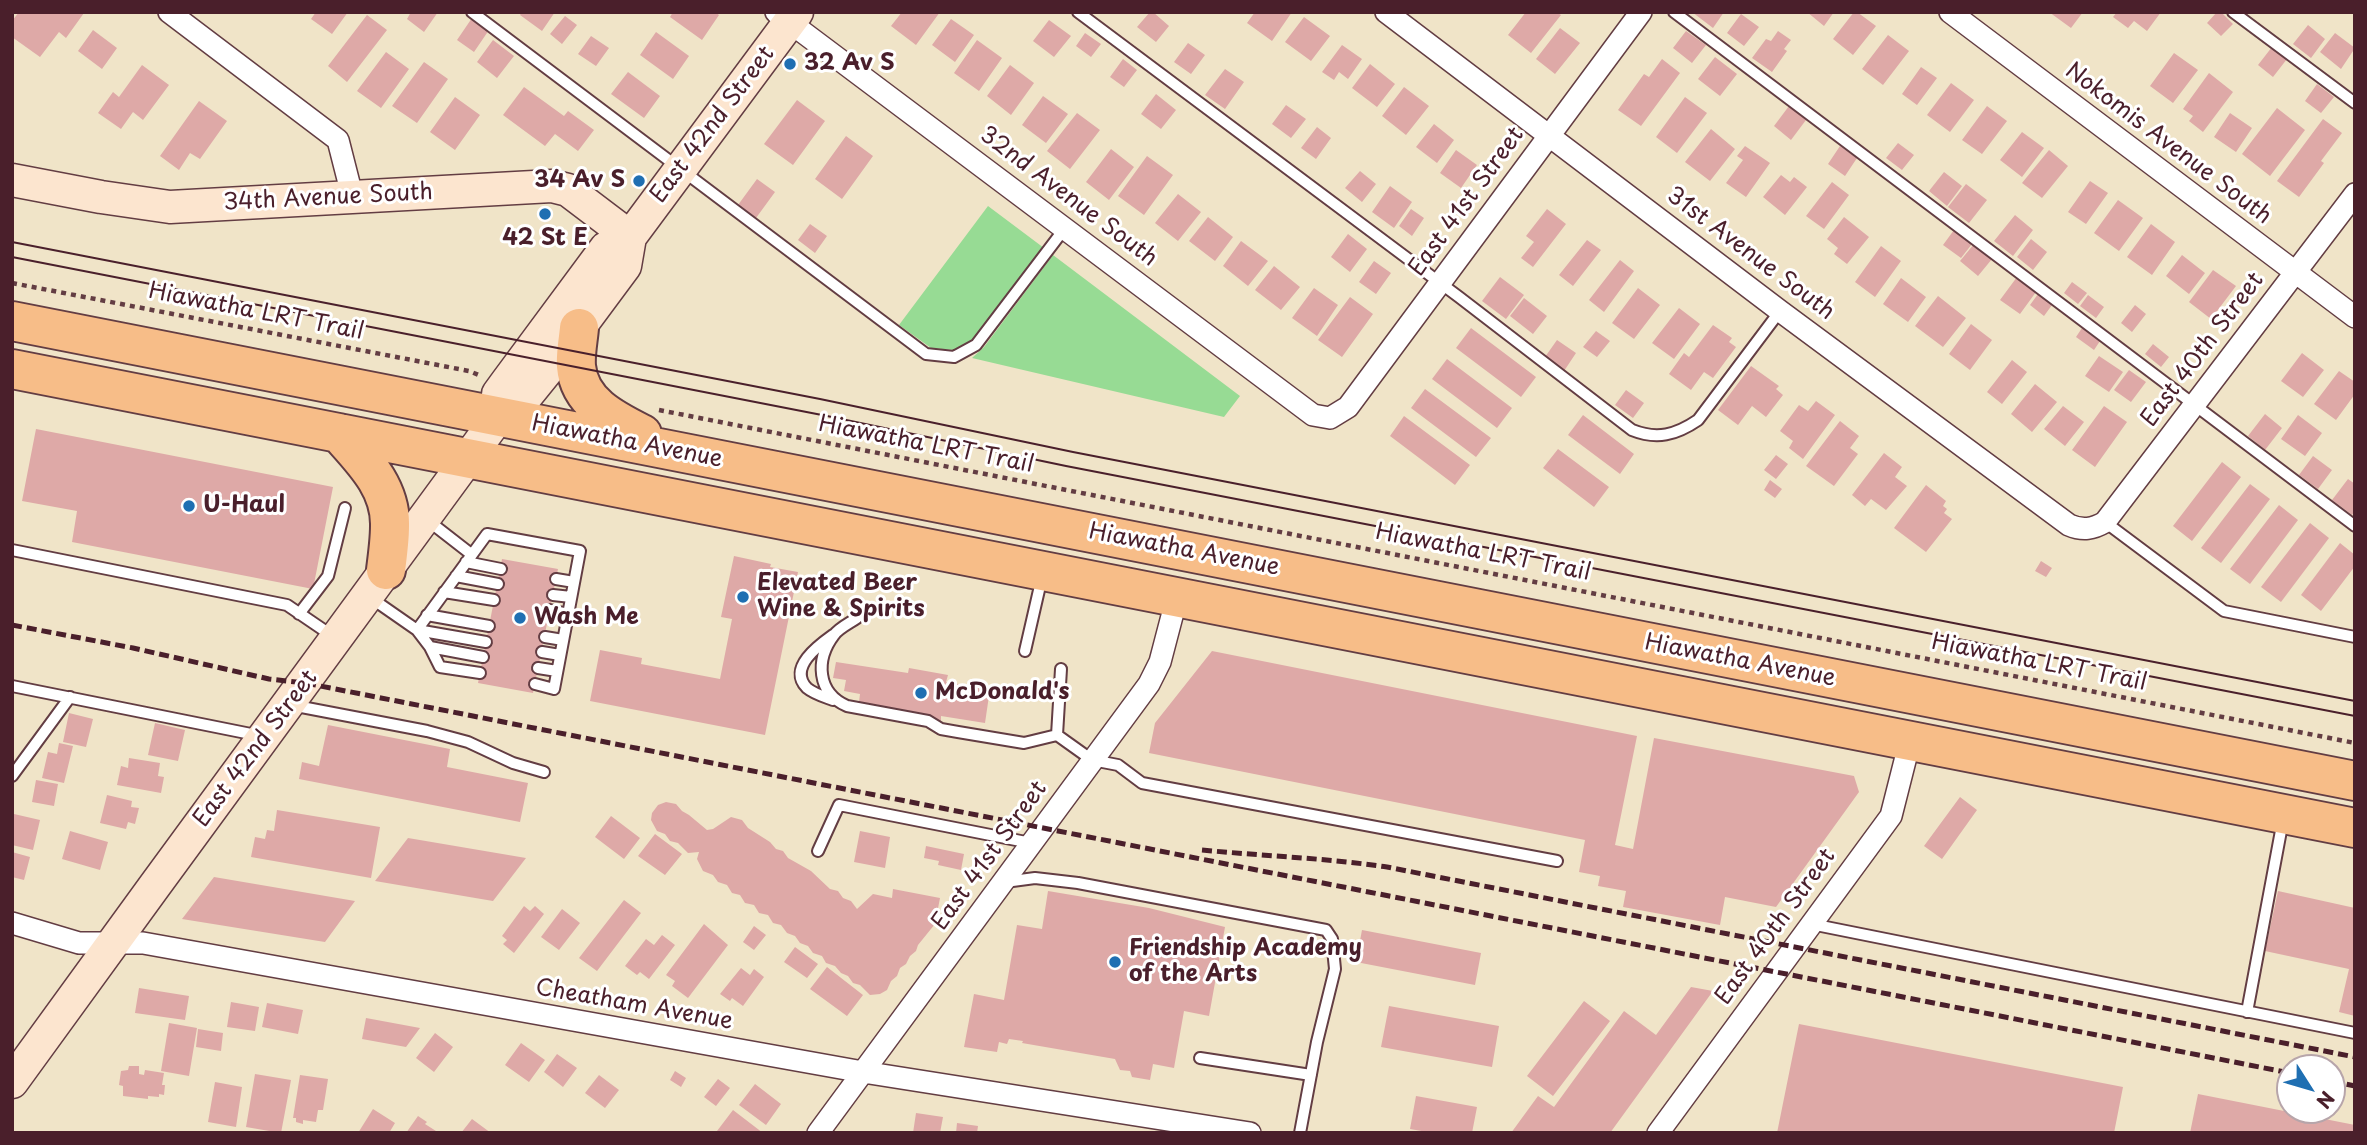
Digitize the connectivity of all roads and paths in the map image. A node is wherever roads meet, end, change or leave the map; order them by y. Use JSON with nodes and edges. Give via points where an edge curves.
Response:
{"nodes":[{"id":1,"x":169,"y":12,"type":"edge"},
{"id":2,"x":472,"y":12,"type":"edge"},
{"id":3,"x":1078,"y":12,"type":"edge"},
{"id":4,"x":1386,"y":12,"type":"edge"},
{"id":5,"x":1642,"y":12,"type":"edge"},
{"id":6,"x":1674,"y":12,"type":"edge"},
{"id":7,"x":1950,"y":12,"type":"edge"},
{"id":8,"x":2233,"y":12,"type":"edge"},
{"id":9,"x":787,"y":16,"type":"edge"},
{"id":10,"x":2355,"y":103,"type":"edge"},
{"id":11,"x":1549,"y":135,"type":"junction"},
{"id":12,"x":681,"y":170,"type":"junction"},
{"id":13,"x":12,"y":180,"type":"edge"},
{"id":14,"x":2355,"y":194,"type":"edge"},
{"id":15,"x":352,"y":195,"type":"junction"},
{"id":16,"x":1065,"y":228,"type":"junction"},
{"id":17,"x":630,"y":237,"type":"junction"},
{"id":18,"x":2296,"y":272,"type":"junction"},
{"id":19,"x":1439,"y":282,"type":"junction"},
{"id":20,"x":12,"y":283,"type":"edge"},
{"id":21,"x":1780,"y":311,"type":"junction"},
{"id":22,"x":2355,"y":317,"type":"edge"},
{"id":23,"x":12,"y":321,"type":"edge"},
{"id":24,"x":579,"y":328,"type":"junction"},
{"id":25,"x":12,"y":369,"type":"edge"},
{"id":26,"x":485,"y":377,"type":"dead end"},
{"id":27,"x":2195,"y":404,"type":"junction"},
{"id":28,"x":655,"y":409,"type":"dead end"},
{"id":29,"x":499,"y":416,"type":"junction"},
{"id":30,"x":1330,"y":418,"type":"joint"},
{"id":31,"x":339,"y":433,"type":"junction"},
{"id":32,"x":682,"y":454,"type":"junction"},
{"id":33,"x":469,"y":458,"type":"junction"},
{"id":34,"x":345,"y":508,"type":"dead end"},
{"id":35,"x":424,"y":517,"type":"junction"},
{"id":36,"x":2096,"y":526,"type":"junction"},
{"id":37,"x":2355,"y":526,"type":"edge"},
{"id":38,"x":12,"y":550,"type":"edge"},
{"id":39,"x":469,"y":558,"type":"junction"},
{"id":40,"x":500,"y":569,"type":"dead end"},
{"id":41,"x":1043,"y":571,"type":"junction"},
{"id":42,"x":456,"y":576,"type":"junction"},
{"id":43,"x":556,"y":579,"type":"dead end"},
{"id":44,"x":574,"y":582,"type":"junction"},
{"id":45,"x":377,"y":583,"type":"junction"},
{"id":46,"x":498,"y":584,"type":"dead end"},
{"id":47,"x":444,"y":592,"type":"junction"},
{"id":48,"x":553,"y":595,"type":"dead end"},
{"id":49,"x":571,"y":597,"type":"junction"},
{"id":50,"x":1177,"y":597,"type":"junction"},
{"id":51,"x":495,"y":600,"type":"dead end"},
{"id":52,"x":550,"y":610,"type":"dead end"},
{"id":53,"x":299,"y":614,"type":"junction"},
{"id":54,"x":568,"y":614,"type":"junction"},
{"id":55,"x":427,"y":615,"type":"junction"},
{"id":56,"x":857,"y":618,"type":"dead end"},
{"id":57,"x":489,"y":626,"type":"dead end"},
{"id":58,"x":416,"y":630,"type":"junction"},
{"id":59,"x":835,"y":633,"type":"junction"},
{"id":60,"x":545,"y":637,"type":"dead end"},
{"id":61,"x":2355,"y":637,"type":"edge"},
{"id":62,"x":337,"y":640,"type":"junction"},
{"id":63,"x":563,"y":640,"type":"junction"},
{"id":64,"x":486,"y":642,"type":"dead end"},
{"id":65,"x":430,"y":648,"type":"junction"},
{"id":66,"x":1025,"y":651,"type":"dead end"},
{"id":67,"x":542,"y":652,"type":"dead end"},
{"id":68,"x":560,"y":655,"type":"junction"},
{"id":69,"x":483,"y":657,"type":"dead end"},
{"id":70,"x":538,"y":668,"type":"dead end"},
{"id":71,"x":1061,"y":669,"type":"dead end"},
{"id":72,"x":557,"y":671,"type":"junction"},
{"id":73,"x":480,"y":673,"type":"dead end"},
{"id":74,"x":535,"y":684,"type":"dead end"},
{"id":75,"x":12,"y":686,"type":"edge"},
{"id":76,"x":70,"y":697,"type":"junction"},
{"id":77,"x":835,"y":701,"type":"junction"},
{"id":78,"x":288,"y":705,"type":"junction"},
{"id":79,"x":1057,"y":735,"type":"junction"},
{"id":80,"x":264,"y":736,"type":"junction"},
{"id":81,"x":1910,"y":741,"type":"junction"},
{"id":82,"x":2355,"y":743,"type":"edge"},
{"id":83,"x":1093,"y":760,"type":"junction"},
{"id":84,"x":544,"y":772,"type":"dead end"},
{"id":85,"x":12,"y":776,"type":"edge"},
{"id":86,"x":2355,"y":781,"type":"edge"},
{"id":87,"x":2284,"y":814,"type":"junction"},
{"id":88,"x":2355,"y":828,"type":"edge"},
{"id":89,"x":1031,"y":843,"type":"junction"},
{"id":90,"x":818,"y":851,"type":"dead end"},
{"id":91,"x":1557,"y":861,"type":"dead end"},
{"id":92,"x":1002,"y":883,"type":"junction"},
{"id":93,"x":12,"y":923,"type":"edge"},
{"id":94,"x":1811,"y":924,"type":"junction"},
{"id":95,"x":112,"y":944,"type":"junction"},
{"id":96,"x":2247,"y":1012,"type":"junction"},
{"id":97,"x":2355,"y":1033,"type":"edge"},
{"id":98,"x":1200,"y":1058,"type":"dead end"},
{"id":99,"x":863,"y":1072,"type":"junction"},
{"id":100,"x":1311,"y":1075,"type":"junction"},
{"id":101,"x":12,"y":1082,"type":"edge"},
{"id":102,"x":818,"y":1133,"type":"edge"},
{"id":103,"x":1250,"y":1133,"type":"edge"},
{"id":104,"x":1300,"y":1133,"type":"edge"},
{"id":105,"x":1658,"y":1133,"type":"edge"}],
"edges":[{"from":1,"to":15,"type":"street","via":[[338,140]]},
{"from":2,"to":12,"type":"lane"},
{"from":3,"to":19,"type":"lane"},
{"from":4,"to":11,"type":"street","name":"31st Avenue South"},
{"from":5,"to":11,"type":"street","name":"East 41st Street"},
{"from":6,"to":27,"type":"lane"},
{"from":7,"to":18,"type":"street","name":"Nokomis Avenue South"},
{"from":8,"to":10,"type":"lane"},
{"from":9,"to":12,"type":"street","name":"East 42nd Street"},
{"from":9,"to":16,"type":"street","name":"32nd Avenue South"},
{"from":11,"to":19,"type":"street","name":"East 41st Street"},
{"from":11,"to":21,"type":"street","name":"31st Avenue South"},
{"from":12,"to":16,"type":"lane","via":[[926,354],[954,357],[976,345]]},
{"from":12,"to":17,"type":"street","name":"East 42nd Street"},
{"from":13,"to":15,"type":"street","name":"34th Avenue South","via":[[170,207]]},
{"from":14,"to":18,"type":"street","name":"East 40th Street"},
{"from":15,"to":17,"type":"street","name":"34th Avenue South","via":[[552,186],[568,190]]},
{"from":16,"to":30,"type":"street","name":"32nd Avenue South","via":[[1313,415]]},
{"from":17,"to":24,"type":"street","name":"East 42nd Street","via":[[625,265]]},
{"from":17,"to":29,"type":"street","name":"East 42nd Street","via":[[606,248],[506,383],[498,394]]},
{"from":18,"to":22,"type":"street","name":"Nokomis Avenue South"},
{"from":18,"to":27,"type":"street","name":"East 40th Street"},
{"from":19,"to":21,"type":"lane","via":[[1632,430],[1645,435],[1683,430],[1698,420]]},
{"from":19,"to":30,"type":"street","name":"East 41st Street","via":[[1348,407]]},
{"from":20,"to":26,"type":"path","name":"Hiawatha LRT Trail"},
{"from":21,"to":36,"type":"street","name":"31st Avenue South","via":[[2069,525]]},
{"from":23,"to":29,"type":"highway","name":"Hiawatha Avenue"},
{"from":24,"to":29,"type":"street","name":"East 42nd Street","via":[[515,410]]},
{"from":24,"to":32,"type":"highway","via":[[576,368],[589,398],[601,412]]},
{"from":25,"to":31,"type":"highway","name":"Hiawatha Avenue"},
{"from":27,"to":36,"type":"street","name":"East 40th Street"},
{"from":27,"to":37,"type":"lane"},
{"from":28,"to":82,"type":"path","name":"Hiawatha LRT Trail"},
{"from":29,"to":32,"type":"highway","name":"Hiawatha Avenue"},
{"from":29,"to":33,"type":"street","name":"East 42nd Street"},
{"from":31,"to":33,"type":"highway","name":"Hiawatha Avenue"},
{"from":31,"to":45,"type":"highway","via":[[376,476],[386,501],[390,527]]},
{"from":32,"to":86,"type":"highway","name":"Hiawatha Avenue"},
{"from":33,"to":35,"type":"street","name":"East 42nd Street"},
{"from":33,"to":41,"type":"highway","name":"Hiawatha Avenue"},
{"from":34,"to":53,"type":"lane","via":[[328,576]]},
{"from":35,"to":39,"type":"lane"},
{"from":35,"to":45,"type":"street","name":"East 42nd Street"},
{"from":36,"to":61,"type":"lane","via":[[2224,611]]},
{"from":38,"to":53,"type":"lane","via":[[287,605]]},
{"from":39,"to":40,"type":"lane"},
{"from":39,"to":42,"type":"lane"},
{"from":39,"to":44,"type":"lane","via":[[487,534],[580,551]]},
{"from":41,"to":50,"type":"highway","name":"Hiawatha Avenue"},
{"from":41,"to":66,"type":"lane"},
{"from":42,"to":46,"type":"lane"},
{"from":42,"to":47,"type":"lane"},
{"from":43,"to":44,"type":"lane"},
{"from":44,"to":49,"type":"lane"},
{"from":45,"to":58,"type":"lane"},
{"from":45,"to":62,"type":"street","name":"East 42nd Street"},
{"from":47,"to":51,"type":"lane"},
{"from":47,"to":55,"type":"lane"},
{"from":48,"to":49,"type":"lane"},
{"from":49,"to":54,"type":"lane"},
{"from":50,"to":81,"type":"highway","name":"Hiawatha Avenue"},
{"from":50,"to":83,"type":"street","name":"East 41st Street","via":[[1160,662],[1149,684]]},
{"from":52,"to":54,"type":"lane"},
{"from":53,"to":62,"type":"lane"},
{"from":54,"to":63,"type":"lane"},
{"from":55,"to":57,"type":"lane"},
{"from":55,"to":58,"type":"lane"},
{"from":56,"to":59,"type":"lane"},
{"from":58,"to":64,"type":"lane"},
{"from":58,"to":65,"type":"lane"},
{"from":59,"to":77,"type":"lane","via":[[822,667],[823,682]]},
{"from":59,"to":77,"type":"lane","via":[[813,649],[802,672],[807,688]]},
{"from":60,"to":63,"type":"lane"},
{"from":62,"to":78,"type":"street","name":"East 42nd Street"},
{"from":63,"to":68,"type":"lane"},
{"from":65,"to":69,"type":"lane"},
{"from":65,"to":73,"type":"lane","via":[[440,667]]},
{"from":67,"to":68,"type":"lane"},
{"from":68,"to":72,"type":"lane"},
{"from":70,"to":72,"type":"lane"},
{"from":71,"to":79,"type":"lane"},
{"from":72,"to":74,"type":"lane","via":[[554,689]]},
{"from":75,"to":76,"type":"lane"},
{"from":76,"to":80,"type":"lane"},
{"from":76,"to":85,"type":"lane"},
{"from":77,"to":79,"type":"lane","via":[[928,721],[941,729],[1024,743]]},
{"from":78,"to":80,"type":"street","name":"East 42nd Street"},
{"from":78,"to":84,"type":"lane","via":[[468,742]]},
{"from":79,"to":83,"type":"lane"},
{"from":80,"to":95,"type":"street","name":"East 42nd Street"},
{"from":81,"to":87,"type":"highway","name":"Hiawatha Avenue"},
{"from":81,"to":94,"type":"street","name":"East 40th Street","via":[[1891,816]]},
{"from":83,"to":89,"type":"street","name":"East 41st Street"},
{"from":83,"to":91,"type":"lane","via":[[1118,765],[1142,783]]},
{"from":87,"to":88,"type":"highway","name":"Hiawatha Avenue"},
{"from":87,"to":96,"type":"lane"},
{"from":89,"to":90,"type":"lane","via":[[839,805]]},
{"from":89,"to":92,"type":"street","name":"East 41st Street"},
{"from":92,"to":99,"type":"street","name":"East 41st Street"},
{"from":92,"to":100,"type":"lane","via":[[1035,878],[1069,882],[1326,930],[1332,939],[1335,969]]},
{"from":93,"to":95,"type":"street","name":"Cheatham Avenue","via":[[79,943]]},
{"from":94,"to":96,"type":"lane"},
{"from":94,"to":105,"type":"street","name":"East 40th Street"},
{"from":95,"to":99,"type":"street","name":"Cheatham Avenue","via":[[143,943]]},
{"from":95,"to":101,"type":"street","name":"East 42nd Street"},
{"from":96,"to":97,"type":"lane"},
{"from":98,"to":100,"type":"lane"},
{"from":99,"to":102,"type":"street","name":"East 41st Street"},
{"from":99,"to":103,"type":"street","name":"Cheatham Avenue"},
{"from":100,"to":104,"type":"lane"}]}
